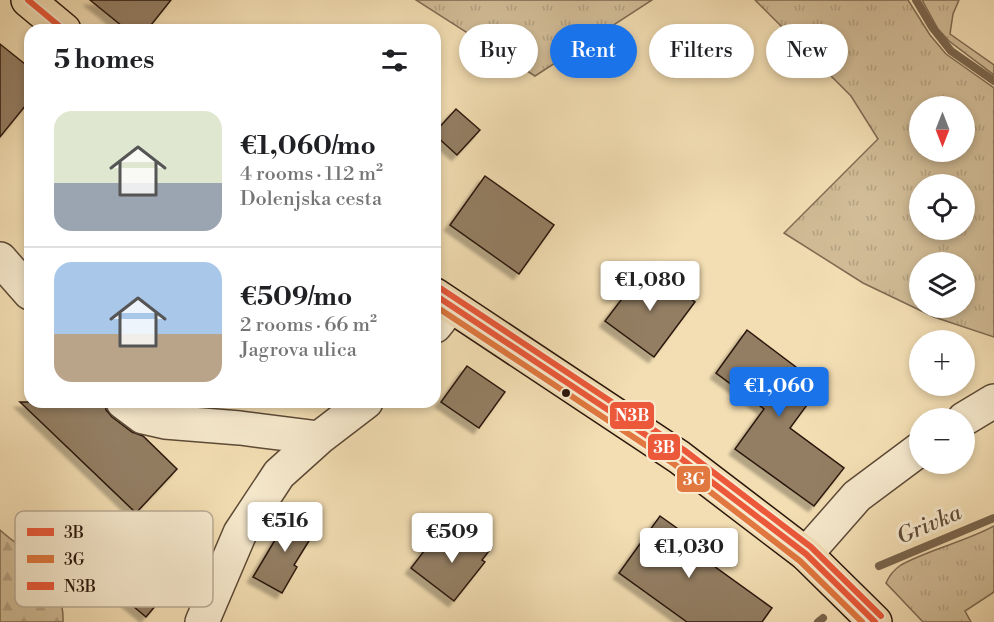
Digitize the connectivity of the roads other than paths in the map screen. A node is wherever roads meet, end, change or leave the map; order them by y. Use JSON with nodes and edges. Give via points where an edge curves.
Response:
{"nodes":[{"id":1,"x":28,"y":0,"type":"edge"},
{"id":2,"x":57,"y":24,"type":"edge"},
{"id":3,"x":0,"y":259,"type":"edge"},
{"id":4,"x":24,"y":286,"type":"edge"},
{"id":5,"x":441,"y":310,"type":"edge"},
{"id":6,"x":994,"y":400,"type":"edge"},
{"id":7,"x":131,"y":408,"type":"edge"},
{"id":8,"x":358,"y":408,"type":"edge"},
{"id":9,"x":975,"y":412,"type":"edge"},
{"id":10,"x":319,"y":438,"type":"junction"},
{"id":11,"x":909,"y":457,"type":"edge"},
{"id":12,"x":806,"y":554,"type":"junction"},
{"id":13,"x":213,"y":596,"type":"edge"},
{"id":14,"x":208,"y":607,"type":"edge"},
{"id":15,"x":202,"y":622,"type":"edge"},
{"id":16,"x":875,"y":622,"type":"edge"}],
"edges":[{"from":1,"to":2,"type":"main road"},
{"from":3,"to":4,"type":"street"},
{"from":5,"to":12,"type":"main road","via":[[679,457]]},
{"from":6,"to":9,"type":"street"},
{"from":7,"to":10,"type":"street","via":[[143,417],[165,422]]},
{"from":8,"to":10,"type":"street"},
{"from":10,"to":13,"type":"street","via":[[279,474],[240,533]]},
{"from":11,"to":12,"type":"street","via":[[857,496]]},
{"from":12,"to":16,"type":"main road"},
{"from":14,"to":15,"type":"street"}]}
